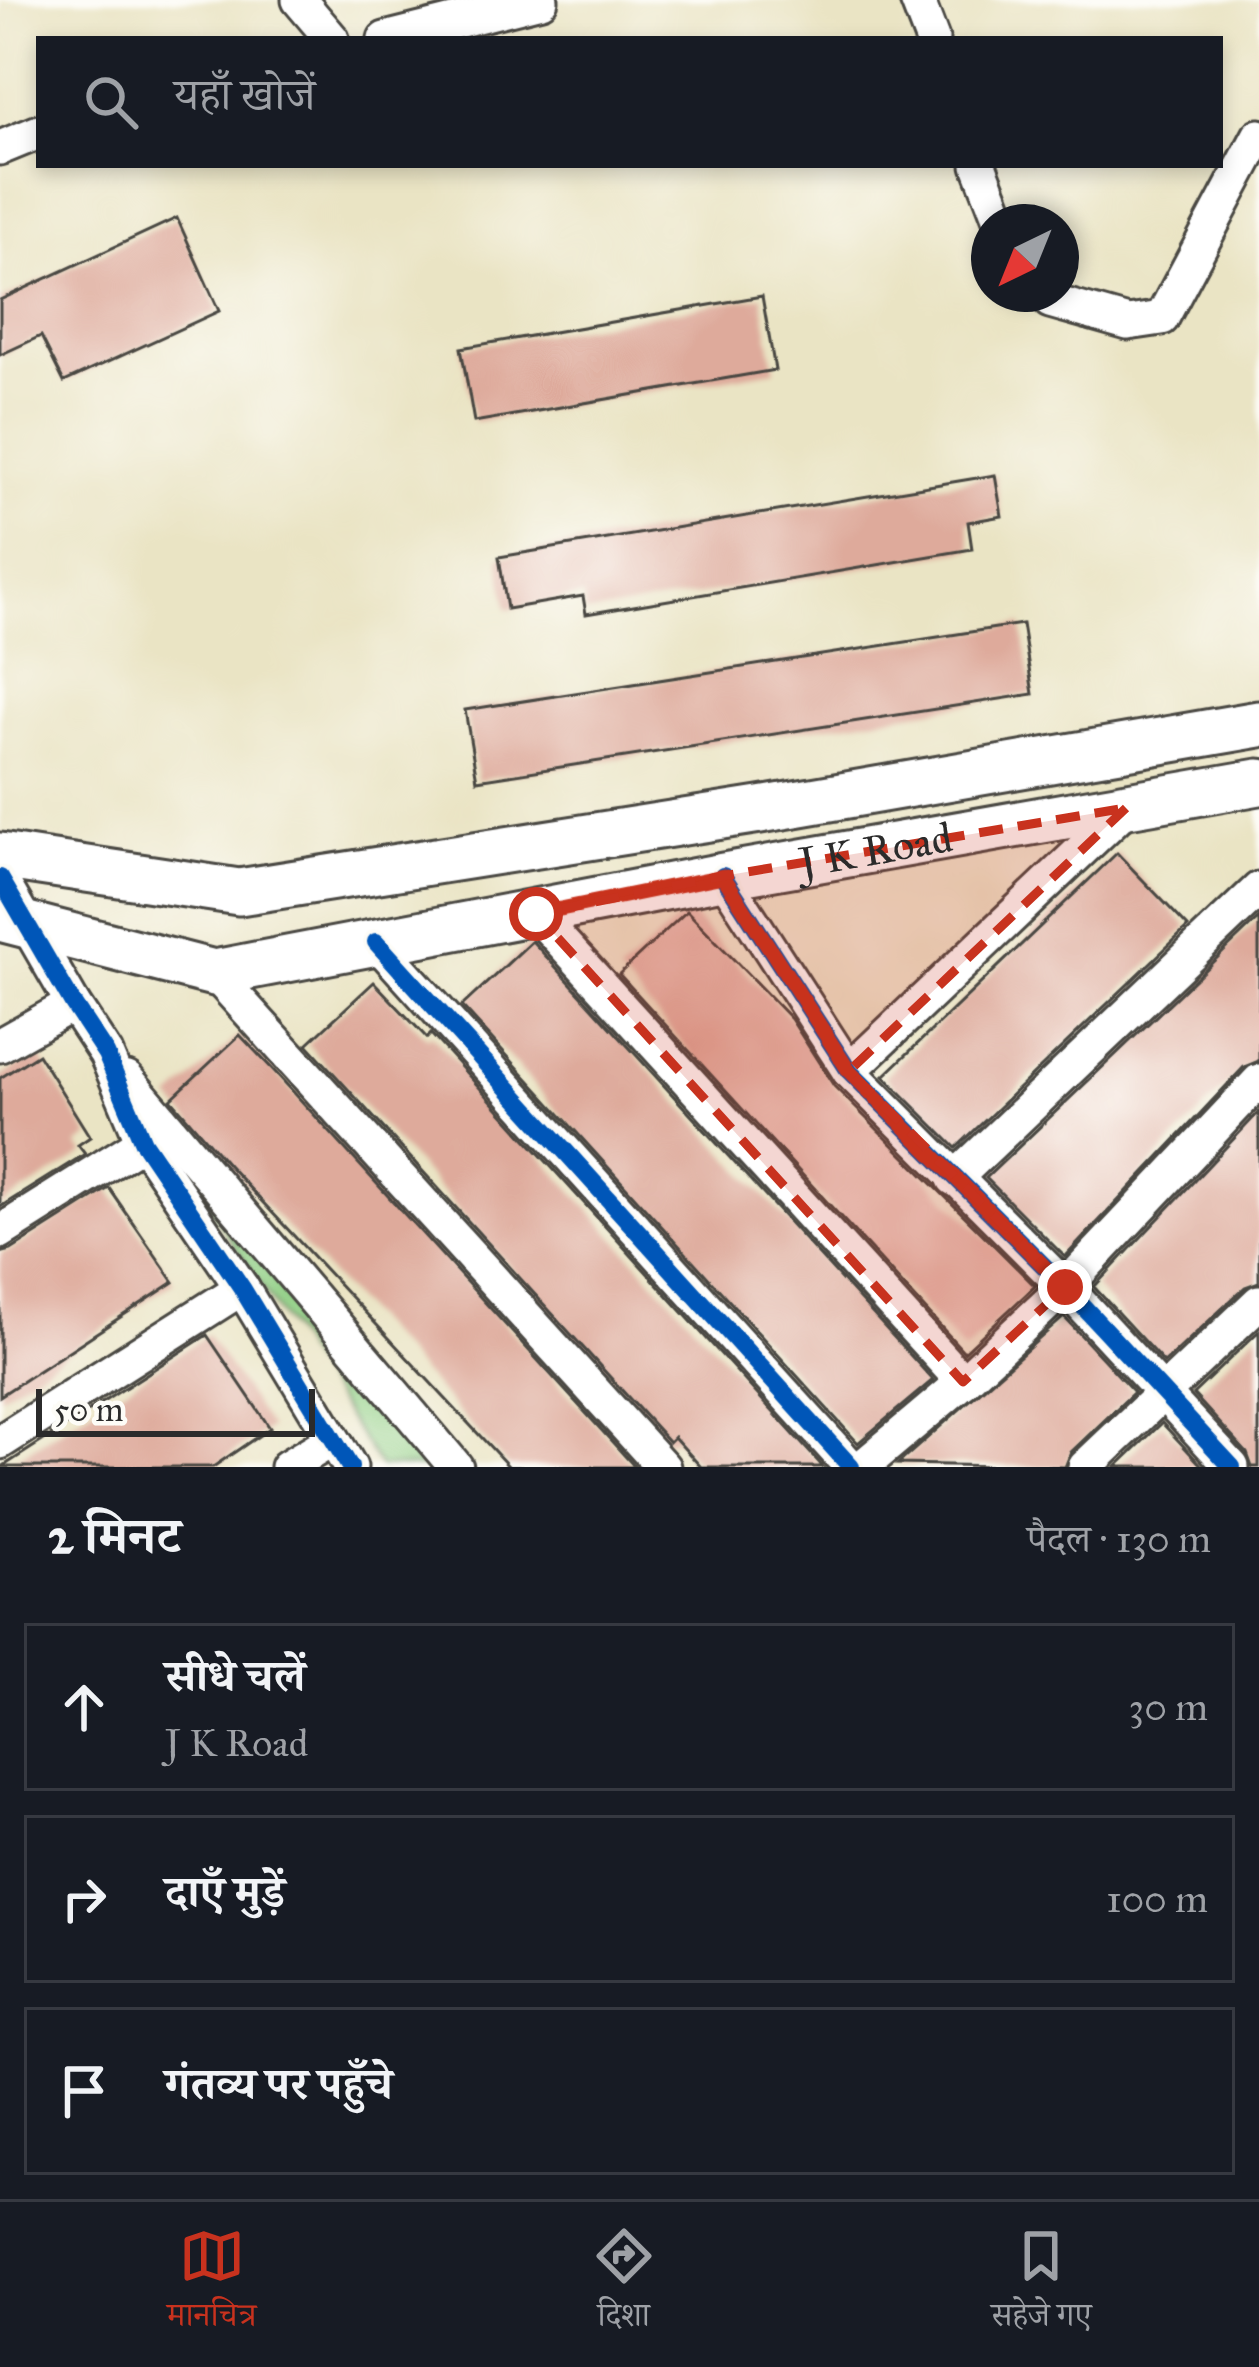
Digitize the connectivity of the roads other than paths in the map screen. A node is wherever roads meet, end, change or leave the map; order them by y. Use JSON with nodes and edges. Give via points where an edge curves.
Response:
{"nodes":[{"id":1,"x":299,"y":0,"type":"edge"},
{"id":2,"x":917,"y":0,"type":"edge"},
{"id":3,"x":536,"y":1,"type":"edge"},
{"id":4,"x":329,"y":36,"type":"edge"},
{"id":5,"x":397,"y":36,"type":"edge"},
{"id":6,"x":931,"y":36,"type":"edge"},
{"id":7,"x":36,"y":133,"type":"edge"},
{"id":8,"x":1259,"y":136,"type":"edge"},
{"id":9,"x":0,"y":148,"type":"edge"},
{"id":10,"x":980,"y":168,"type":"edge"},
{"id":11,"x":993,"y":204,"type":"edge"},
{"id":12,"x":1079,"y":309,"type":"edge"},
{"id":13,"x":1259,"y":724,"type":"edge"},
{"id":14,"x":1259,"y":782,"type":"edge"},
{"id":15,"x":1126,"y":808,"type":"junction"},
{"id":16,"x":0,"y":856,"type":"edge"},
{"id":17,"x":723,"y":876,"type":"junction"},
{"id":18,"x":0,"y":878,"type":"edge"},
{"id":19,"x":1259,"y":889,"type":"edge"},
{"id":20,"x":536,"y":914,"type":"junction"},
{"id":21,"x":12,"y":920,"type":"edge"},
{"id":22,"x":376,"y":942,"type":"junction"},
{"id":23,"x":214,"y":973,"type":"junction"},
{"id":24,"x":73,"y":1004,"type":"junction"},
{"id":25,"x":0,"y":1046,"type":"edge"},
{"id":26,"x":106,"y":1054,"type":"junction"},
{"id":27,"x":849,"y":1071,"type":"junction"},
{"id":28,"x":1259,"y":1081,"type":"edge"},
{"id":29,"x":143,"y":1142,"type":"junction"},
{"id":30,"x":954,"y":1179,"type":"junction"},
{"id":31,"x":0,"y":1232,"type":"edge"},
{"id":32,"x":1065,"y":1287,"type":"junction"},
{"id":33,"x":242,"y":1288,"type":"junction"},
{"id":34,"x":1259,"y":1302,"type":"edge"},
{"id":35,"x":963,"y":1382,"type":"junction"},
{"id":36,"x":1162,"y":1392,"type":"junction"},
{"id":37,"x":0,"y":1442,"type":"edge"},
{"id":38,"x":341,"y":1453,"type":"edge"},
{"id":39,"x":287,"y":1467,"type":"edge"},
{"id":40,"x":455,"y":1467,"type":"edge"},
{"id":41,"x":663,"y":1467,"type":"edge"},
{"id":42,"x":851,"y":1467,"type":"edge"},
{"id":43,"x":862,"y":1467,"type":"edge"},
{"id":44,"x":1085,"y":1467,"type":"edge"},
{"id":45,"x":1232,"y":1467,"type":"edge"}],
"edges":[{"from":1,"to":4,"type":"street"},
{"from":2,"to":6,"type":"street"},
{"from":3,"to":5,"type":"street"},
{"from":7,"to":9,"type":"street"},
{"from":8,"to":12,"type":"street","via":[[1162,318],[1128,323]]},
{"from":10,"to":11,"type":"street"},
{"from":13,"to":16,"type":"main road","name":"J K Road","via":[[239,892]]},
{"from":14,"to":15,"type":"main road","name":"J K Road"},
{"from":15,"to":17,"type":"main road","name":"J K Road"},
{"from":15,"to":27,"type":"street"},
{"from":17,"to":20,"type":"main road","name":"J K Road"},
{"from":17,"to":27,"type":"street"},
{"from":18,"to":21,"type":"street"},
{"from":19,"to":30,"type":"street"},
{"from":20,"to":22,"type":"main road","name":"J K Road"},
{"from":20,"to":35,"type":"street"},
{"from":21,"to":23,"type":"main road","name":"J K Road"},
{"from":21,"to":24,"type":"street"},
{"from":22,"to":23,"type":"main road","name":"J K Road"},
{"from":22,"to":42,"type":"street"},
{"from":23,"to":41,"type":"street"},
{"from":24,"to":25,"type":"street"},
{"from":24,"to":26,"type":"street"},
{"from":26,"to":29,"type":"street"},
{"from":26,"to":40,"type":"street"},
{"from":27,"to":30,"type":"street"},
{"from":28,"to":32,"type":"street"},
{"from":29,"to":31,"type":"street"},
{"from":29,"to":33,"type":"street"},
{"from":30,"to":32,"type":"street"},
{"from":32,"to":35,"type":"street"},
{"from":32,"to":36,"type":"street"},
{"from":33,"to":37,"type":"street"},
{"from":33,"to":38,"type":"street"},
{"from":34,"to":36,"type":"street"},
{"from":35,"to":43,"type":"street"},
{"from":36,"to":44,"type":"street"},
{"from":36,"to":45,"type":"street"},
{"from":38,"to":39,"type":"street"}]}
